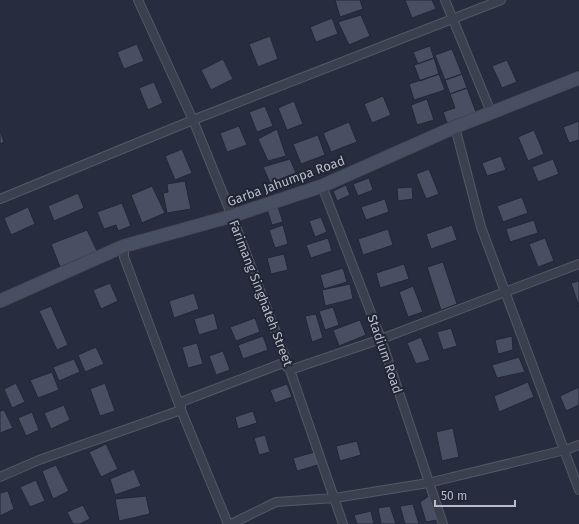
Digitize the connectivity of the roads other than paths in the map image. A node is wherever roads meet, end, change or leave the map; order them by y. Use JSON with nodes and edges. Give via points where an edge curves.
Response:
{"nodes":[{"id":1,"x":138,"y":0,"type":"edge"},
{"id":2,"x":445,"y":0,"type":"edge"},
{"id":3,"x":501,"y":0,"type":"edge"},
{"id":4,"x":453,"y":19,"type":"junction"},
{"id":5,"x":579,"y":78,"type":"edge"},
{"id":6,"x":491,"y":112,"type":"junction"},
{"id":7,"x":193,"y":120,"type":"junction"},
{"id":8,"x":455,"y":127,"type":"junction"},
{"id":9,"x":322,"y":186,"type":"junction"},
{"id":10,"x":0,"y":199,"type":"edge"},
{"id":11,"x":232,"y":216,"type":"junction"},
{"id":12,"x":124,"y":246,"type":"junction"},
{"id":13,"x":579,"y":264,"type":"edge"},
{"id":14,"x":505,"y":292,"type":"junction"},
{"id":15,"x":0,"y":302,"type":"edge"},
{"id":16,"x":381,"y":339,"type":"junction"},
{"id":17,"x":290,"y":370,"type":"junction"},
{"id":18,"x":181,"y":410,"type":"junction"},
{"id":19,"x":579,"y":446,"type":"edge"},
{"id":20,"x":565,"y":450,"type":"junction"},
{"id":21,"x":0,"y":477,"type":"edge"},
{"id":22,"x":428,"y":483,"type":"junction"},
{"id":23,"x":579,"y":490,"type":"edge"},
{"id":24,"x":335,"y":498,"type":"junction"},
{"id":25,"x":230,"y":524,"type":"edge"},
{"id":26,"x":343,"y":524,"type":"edge"},
{"id":27,"x":443,"y":524,"type":"edge"}],
"edges":[{"from":1,"to":7,"type":"street","name":"Farimang Singhateh Street"},
{"from":2,"to":4,"type":"street"},
{"from":3,"to":4,"type":"street"},
{"from":4,"to":6,"type":"street"},
{"from":4,"to":7,"type":"street"},
{"from":5,"to":6,"type":"street","name":"Garba Jahumpa Road"},
{"from":6,"to":8,"type":"street","name":"Garba Jahumpa Road"},
{"from":7,"to":10,"type":"street"},
{"from":7,"to":11,"type":"street","name":"Farimang Singhateh Street"},
{"from":8,"to":9,"type":"street","name":"Garba Jahumpa Road"},
{"from":8,"to":14,"type":"street","via":[[481,227]]},
{"from":9,"to":11,"type":"street","name":"Garba Jahumpa Road"},
{"from":9,"to":16,"type":"street","name":"Stadium Road"},
{"from":11,"to":12,"type":"street","name":"Garba Jahumpa Road"},
{"from":11,"to":17,"type":"street","name":"Farimang Singhateh Street"},
{"from":12,"to":15,"type":"street","name":"Garba Jahumpa Road"},
{"from":12,"to":18,"type":"street","via":[[124,256]]},
{"from":13,"to":14,"type":"street"},
{"from":14,"to":16,"type":"street"},
{"from":14,"to":20,"type":"street"},
{"from":16,"to":17,"type":"street"},
{"from":16,"to":22,"type":"street","name":"Stadium Road"},
{"from":17,"to":18,"type":"street","via":[[284,363],[181,402]]},
{"from":17,"to":24,"type":"street","name":"Farimang Singhateh Street"},
{"from":18,"to":21,"type":"street"},
{"from":18,"to":25,"type":"street"},
{"from":19,"to":20,"type":"street"},
{"from":20,"to":22,"type":"street"},
{"from":20,"to":23,"type":"street"},
{"from":22,"to":24,"type":"street"},
{"from":22,"to":27,"type":"street","name":"Stadium Road"},
{"from":24,"to":25,"type":"street","via":[[276,502]]},
{"from":24,"to":26,"type":"street","name":"Farimang Singhateh Street"}]}
